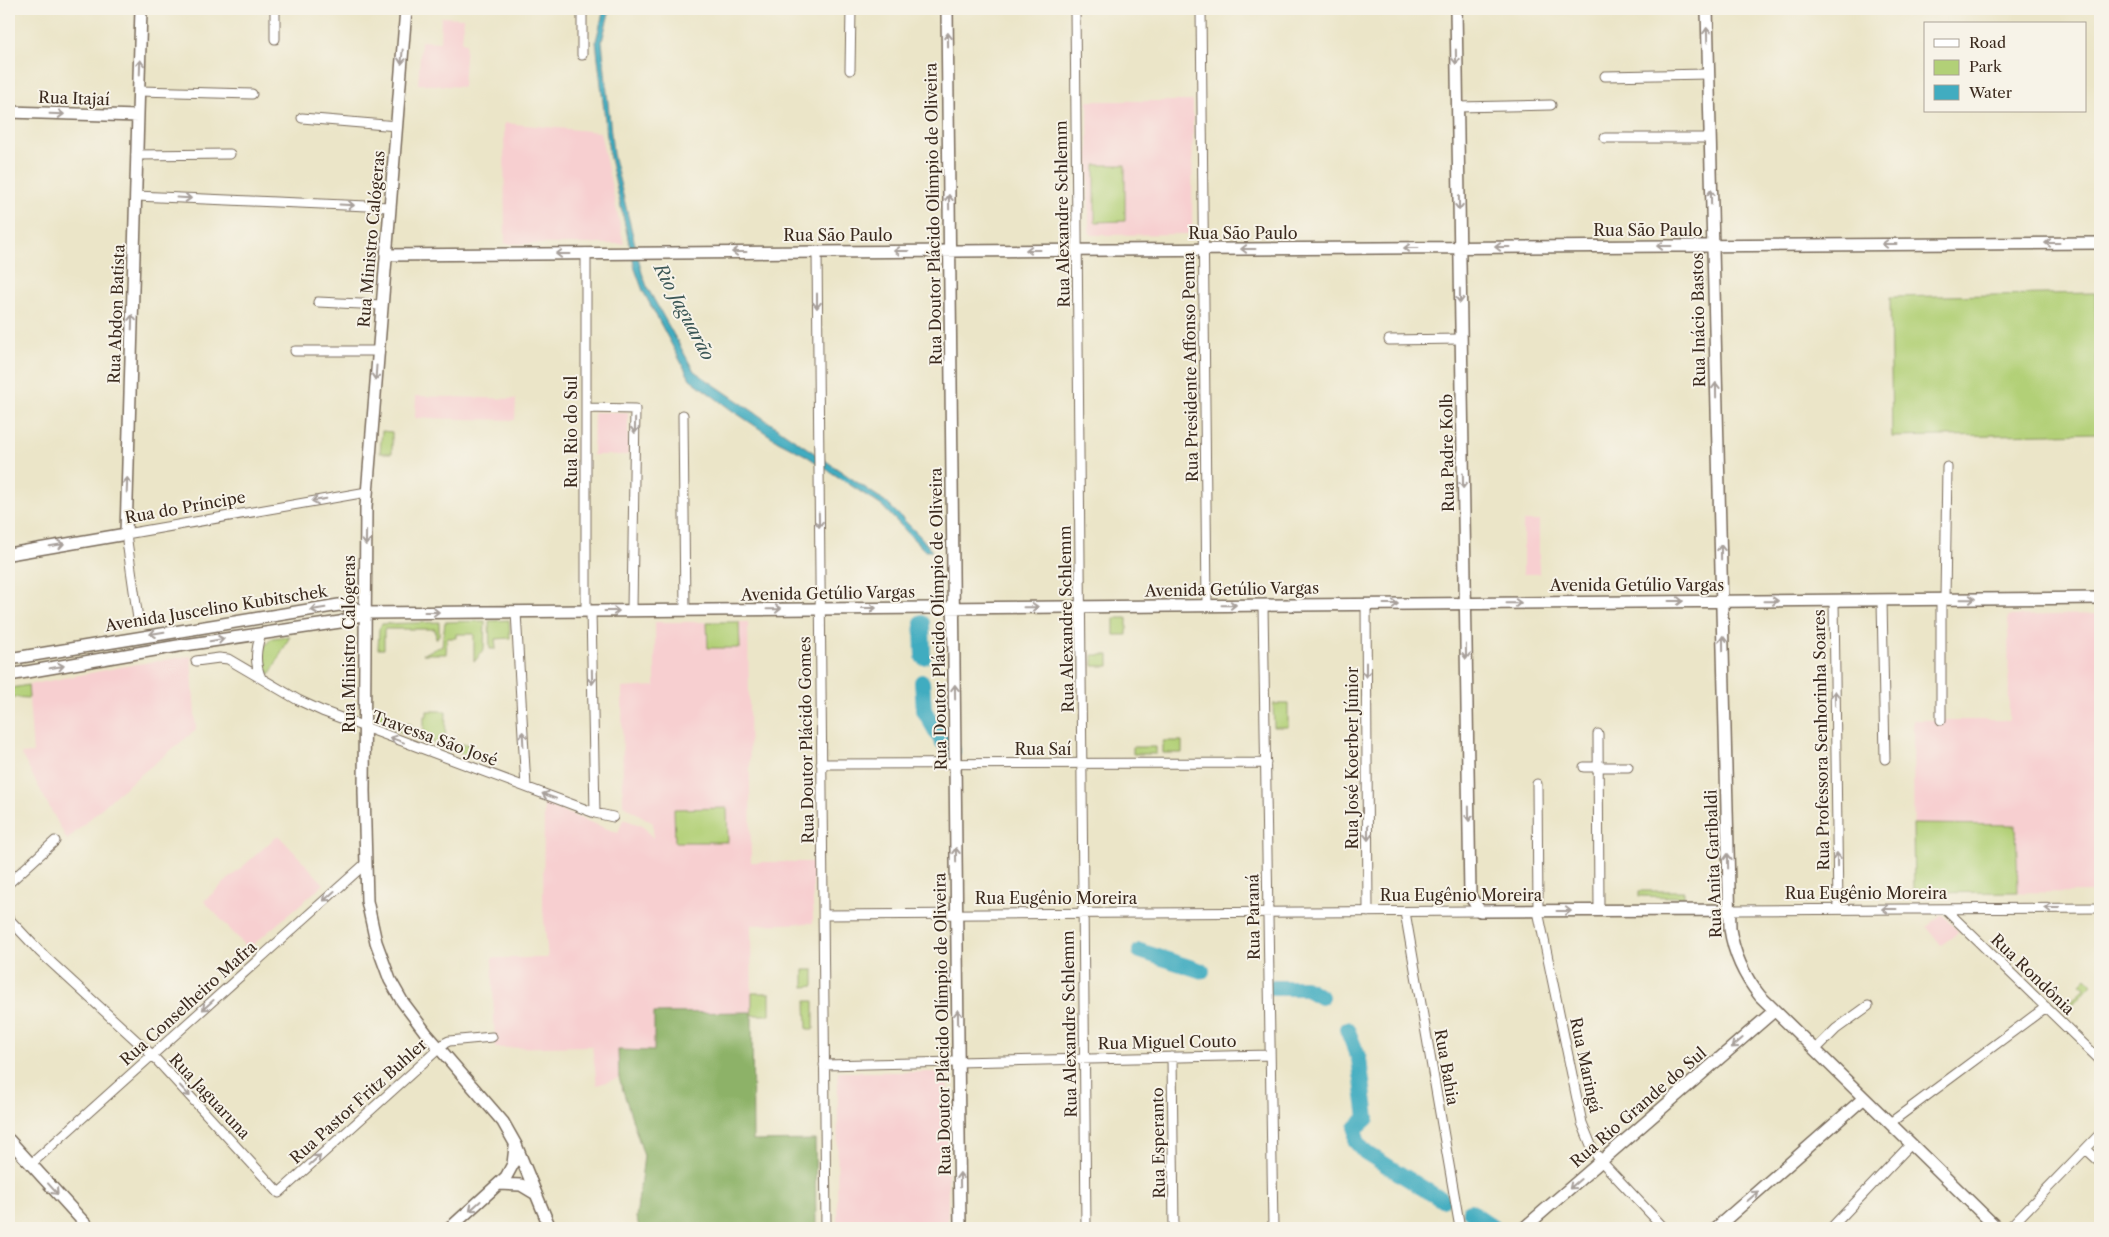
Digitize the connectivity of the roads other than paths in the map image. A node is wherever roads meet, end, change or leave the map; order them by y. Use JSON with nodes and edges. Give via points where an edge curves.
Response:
{"nodes":[{"id":1,"x":141,"y":9,"type":"edge"},
{"id":2,"x":275,"y":9,"type":"edge"},
{"id":3,"x":406,"y":9,"type":"edge"},
{"id":4,"x":582,"y":9,"type":"edge"},
{"id":5,"x":850,"y":9,"type":"edge"},
{"id":6,"x":947,"y":9,"type":"edge"},
{"id":7,"x":1075,"y":9,"type":"edge"},
{"id":8,"x":1201,"y":9,"type":"edge"},
{"id":9,"x":1456,"y":9,"type":"edge"},
{"id":10,"x":1707,"y":9,"type":"edge"},
{"id":11,"x":275,"y":38,"type":"dead end"},
{"id":12,"x":582,"y":55,"type":"dead end"},
{"id":13,"x":850,"y":70,"type":"dead end"},
{"id":14,"x":1708,"y":74,"type":"junction"},
{"id":15,"x":1605,"y":76,"type":"dead end"},
{"id":16,"x":139,"y":91,"type":"junction"},
{"id":17,"x":252,"y":94,"type":"dead end"},
{"id":18,"x":1551,"y":105,"type":"dead end"},
{"id":19,"x":1457,"y":107,"type":"junction"},
{"id":20,"x":9,"y":112,"type":"edge"},
{"id":21,"x":138,"y":116,"type":"junction"},
{"id":22,"x":302,"y":118,"type":"dead end"},
{"id":23,"x":397,"y":126,"type":"junction"},
{"id":24,"x":1605,"y":138,"type":"dead end"},
{"id":25,"x":1710,"y":138,"type":"junction"},
{"id":26,"x":230,"y":154,"type":"dead end"},
{"id":27,"x":136,"y":155,"type":"junction"},
{"id":28,"x":136,"y":196,"type":"junction"},
{"id":29,"x":390,"y":207,"type":"junction"},
{"id":30,"x":2100,"y":243,"type":"edge"},
{"id":31,"x":1713,"y":246,"type":"junction"},
{"id":32,"x":1460,"y":247,"type":"junction"},
{"id":33,"x":1203,"y":249,"type":"junction"},
{"id":34,"x":1077,"y":250,"type":"junction"},
{"id":35,"x":950,"y":251,"type":"junction"},
{"id":36,"x":817,"y":252,"type":"junction"},
{"id":37,"x":586,"y":253,"type":"junction"},
{"id":38,"x":386,"y":255,"type":"junction"},
{"id":39,"x":318,"y":302,"type":"dead end"},
{"id":40,"x":382,"y":305,"type":"junction"},
{"id":41,"x":1461,"y":338,"type":"junction"},
{"id":42,"x":1389,"y":340,"type":"dead end"},
{"id":43,"x":295,"y":351,"type":"dead end"},
{"id":44,"x":378,"y":351,"type":"junction"},
{"id":45,"x":586,"y":408,"type":"junction"},
{"id":46,"x":683,"y":415,"type":"dead end"},
{"id":47,"x":1947,"y":467,"type":"dead end"},
{"id":48,"x":367,"y":492,"type":"junction"},
{"id":49,"x":126,"y":534,"type":"junction"},
{"id":50,"x":9,"y":554,"type":"edge"},
{"id":51,"x":2100,"y":598,"type":"edge"},
{"id":52,"x":1943,"y":599,"type":"junction"},
{"id":53,"x":1834,"y":600,"type":"junction"},
{"id":54,"x":1882,"y":600,"type":"junction"},
{"id":55,"x":1722,"y":601,"type":"junction"},
{"id":56,"x":1465,"y":603,"type":"junction"},
{"id":57,"x":1366,"y":604,"type":"junction"},
{"id":58,"x":1207,"y":605,"type":"junction"},
{"id":59,"x":1263,"y":605,"type":"junction"},
{"id":60,"x":1081,"y":606,"type":"junction"},
{"id":61,"x":954,"y":608,"type":"junction"},
{"id":62,"x":820,"y":609,"type":"junction"},
{"id":63,"x":632,"y":610,"type":"junction"},
{"id":64,"x":684,"y":610,"type":"junction"},
{"id":65,"x":589,"y":611,"type":"junction"},
{"id":66,"x":516,"y":612,"type":"junction"},
{"id":67,"x":365,"y":613,"type":"junction"},
{"id":68,"x":138,"y":619,"type":"dead end"},
{"id":69,"x":261,"y":633,"type":"junction"},
{"id":70,"x":9,"y":659,"type":"edge"},
{"id":71,"x":196,"y":661,"type":"dead end"},
{"id":72,"x":9,"y":675,"type":"edge"},
{"id":73,"x":261,"y":678,"type":"junction"},
{"id":74,"x":1941,"y":720,"type":"dead end"},
{"id":75,"x":366,"y":728,"type":"junction"},
{"id":76,"x":1598,"y":734,"type":"dead end"},
{"id":77,"x":1885,"y":759,"type":"dead end"},
{"id":78,"x":1266,"y":763,"type":"junction"},
{"id":79,"x":822,"y":764,"type":"junction"},
{"id":80,"x":955,"y":764,"type":"junction"},
{"id":81,"x":1082,"y":764,"type":"junction"},
{"id":82,"x":1584,"y":766,"type":"dead end"},
{"id":83,"x":1598,"y":767,"type":"junction"},
{"id":84,"x":1628,"y":767,"type":"dead end"},
{"id":85,"x":1538,"y":784,"type":"dead end"},
{"id":86,"x":526,"y":787,"type":"junction"},
{"id":87,"x":595,"y":813,"type":"junction"},
{"id":88,"x":613,"y":817,"type":"dead end"},
{"id":89,"x":55,"y":841,"type":"dead end"},
{"id":90,"x":365,"y":864,"type":"junction"},
{"id":91,"x":9,"y":883,"type":"edge"},
{"id":92,"x":1470,"y":896,"type":"junction"},
{"id":93,"x":2100,"y":908,"type":"edge"},
{"id":94,"x":1838,"y":909,"type":"junction"},
{"id":95,"x":1945,"y":909,"type":"junction"},
{"id":96,"x":1730,"y":910,"type":"junction"},
{"id":97,"x":1480,"y":911,"type":"junction"},
{"id":98,"x":1538,"y":911,"type":"junction"},
{"id":99,"x":1599,"y":911,"type":"junction"},
{"id":100,"x":1368,"y":912,"type":"junction"},
{"id":101,"x":1405,"y":912,"type":"junction"},
{"id":102,"x":1460,"y":912,"type":"junction"},
{"id":103,"x":1268,"y":913,"type":"junction"},
{"id":104,"x":957,"y":914,"type":"junction"},
{"id":105,"x":1084,"y":914,"type":"junction"},
{"id":106,"x":823,"y":915,"type":"junction"},
{"id":107,"x":9,"y":919,"type":"edge"},
{"id":108,"x":1868,"y":1006,"type":"dead end"},
{"id":109,"x":2046,"y":1007,"type":"junction"},
{"id":110,"x":1774,"y":1011,"type":"junction"},
{"id":111,"x":492,"y":1037,"type":"dead end"},
{"id":112,"x":438,"y":1048,"type":"junction"},
{"id":113,"x":1815,"y":1050,"type":"junction"},
{"id":114,"x":152,"y":1055,"type":"junction"},
{"id":115,"x":1270,"y":1055,"type":"junction"},
{"id":116,"x":1172,"y":1057,"type":"junction"},
{"id":117,"x":1085,"y":1059,"type":"junction"},
{"id":118,"x":2100,"y":1060,"type":"edge"},
{"id":119,"x":958,"y":1062,"type":"junction"},
{"id":120,"x":824,"y":1065,"type":"junction"},
{"id":121,"x":1864,"y":1098,"type":"junction"},
{"id":122,"x":1890,"y":1123,"type":"junction"},
{"id":123,"x":2100,"y":1134,"type":"edge"},
{"id":124,"x":9,"y":1140,"type":"edge"},
{"id":125,"x":1911,"y":1144,"type":"junction"},
{"id":126,"x":516,"y":1146,"type":"junction"},
{"id":127,"x":2086,"y":1148,"type":"junction"},
{"id":128,"x":1601,"y":1161,"type":"junction"},
{"id":129,"x":2100,"y":1162,"type":"edge"},
{"id":130,"x":31,"y":1164,"type":"junction"},
{"id":131,"x":499,"y":1184,"type":"junction"},
{"id":132,"x":279,"y":1193,"type":"joint"},
{"id":133,"x":536,"y":1194,"type":"junction"},
{"id":134,"x":89,"y":1228,"type":"edge"},
{"id":135,"x":450,"y":1228,"type":"edge"},
{"id":136,"x":550,"y":1228,"type":"edge"},
{"id":137,"x":826,"y":1228,"type":"edge"},
{"id":138,"x":960,"y":1228,"type":"edge"},
{"id":139,"x":1086,"y":1228,"type":"edge"},
{"id":140,"x":1174,"y":1228,"type":"edge"},
{"id":141,"x":1273,"y":1228,"type":"edge"},
{"id":142,"x":1460,"y":1228,"type":"edge"},
{"id":143,"x":1524,"y":1228,"type":"edge"},
{"id":144,"x":1664,"y":1228,"type":"edge"},
{"id":145,"x":1716,"y":1228,"type":"edge"},
{"id":146,"x":1830,"y":1228,"type":"edge"},
{"id":147,"x":1997,"y":1228,"type":"edge"},
{"id":148,"x":2009,"y":1228,"type":"edge"}],
"edges":[{"from":16,"to":1,"type":"main road","name":"Rua Abdon Batista","one_way":true},
{"from":2,"to":11,"type":"street"},
{"from":3,"to":23,"type":"main road","name":"Rua Ministro Calógeras","one_way":true},
{"from":4,"to":12,"type":"street"},
{"from":5,"to":13,"type":"street"},
{"from":35,"to":6,"type":"main road","name":"Rua Doutor Plácido Olímpio de Oliveira","one_way":true},
{"from":7,"to":34,"type":"street","name":"Rua Alexandre Schlemm"},
{"from":8,"to":33,"type":"street","name":"Rua Presidente Affonso Penna"},
{"from":9,"to":19,"type":"main road","name":"Rua Padre Kolb","one_way":true},
{"from":14,"to":10,"type":"main road","name":"Rua Inácio Bastos","one_way":true},
{"from":14,"to":15,"type":"street"},
{"from":14,"to":25,"type":"main road","name":"Rua Inácio Bastos"},
{"from":16,"to":17,"type":"street"},
{"from":16,"to":21,"type":"main road","name":"Rua Abdon Batista"},
{"from":18,"to":19,"type":"street"},
{"from":19,"to":32,"type":"main road","name":"Rua Padre Kolb","one_way":true},
{"from":20,"to":21,"type":"main road","name":"Rua Itajaí","one_way":true},
{"from":21,"to":27,"type":"main road","name":"Rua Abdon Batista"},
{"from":22,"to":23,"type":"street"},
{"from":23,"to":29,"type":"main road","name":"Rua Ministro Calógeras"},
{"from":24,"to":25,"type":"street"},
{"from":31,"to":25,"type":"main road","name":"Rua Inácio Bastos","one_way":true},
{"from":26,"to":27,"type":"street"},
{"from":27,"to":28,"type":"main road","name":"Rua Abdon Batista"},
{"from":28,"to":29,"type":"street","one_way":true},
{"from":49,"to":28,"type":"main road","name":"Rua Abdon Batista","one_way":true},
{"from":29,"to":38,"type":"main road","name":"Rua Ministro Calógeras"},
{"from":30,"to":31,"type":"main road","name":"Rua São Paulo","one_way":true},
{"from":31,"to":32,"type":"main road","name":"Rua São Paulo","one_way":true},
{"from":55,"to":31,"type":"main road","name":"Rua Inácio Bastos","one_way":true},
{"from":32,"to":33,"type":"main road","name":"Rua São Paulo","one_way":true},
{"from":32,"to":41,"type":"main road","name":"Rua Padre Kolb","one_way":true},
{"from":33,"to":34,"type":"main road","name":"Rua São Paulo"},
{"from":33,"to":58,"type":"street","name":"Rua Presidente Affonso Penna"},
{"from":34,"to":35,"type":"main road","name":"Rua São Paulo","one_way":true},
{"from":34,"to":60,"type":"street","name":"Rua Alexandre Schlemm"},
{"from":35,"to":36,"type":"main road","name":"Rua São Paulo","one_way":true},
{"from":35,"to":61,"type":"main road","name":"Rua Doutor Plácido Olímpio de Oliveira"},
{"from":36,"to":37,"type":"main road","name":"Rua São Paulo","one_way":true},
{"from":36,"to":62,"type":"street","name":"Rua Doutor Plácido Gomes","one_way":true},
{"from":37,"to":38,"type":"main road","name":"Rua São Paulo","one_way":true},
{"from":37,"to":45,"type":"street","name":"Rua Rio do Sul"},
{"from":38,"to":40,"type":"main road","name":"Rua Ministro Calógeras"},
{"from":39,"to":40,"type":"street"},
{"from":40,"to":44,"type":"main road","name":"Rua Ministro Calógeras"},
{"from":41,"to":42,"type":"street"},
{"from":41,"to":56,"type":"main road","name":"Rua Padre Kolb","one_way":true},
{"from":43,"to":44,"type":"street"},
{"from":44,"to":48,"type":"main road","name":"Rua Ministro Calógeras","one_way":true},
{"from":45,"to":63,"type":"street","one_way":true,"via":[[635,409]]},
{"from":45,"to":65,"type":"street","name":"Rua Rio do Sul"},
{"from":46,"to":64,"type":"street"},
{"from":47,"to":52,"type":"street"},
{"from":48,"to":49,"type":"street","name":"Rua do Príncipe","one_way":true},
{"from":48,"to":67,"type":"main road","name":"Rua Ministro Calógeras","one_way":true},
{"from":50,"to":49,"type":"main road","name":"Rua do Príncipe","one_way":true},
{"from":49,"to":68,"type":"street","name":"Rua Abdon Batista"},
{"from":52,"to":51,"type":"main road","name":"Avenida Getúlio Vargas","one_way":true},
{"from":52,"to":54,"type":"main road","name":"Avenida Getúlio Vargas"},
{"from":52,"to":74,"type":"street"},
{"from":53,"to":54,"type":"main road","name":"Avenida Getúlio Vargas"},
{"from":55,"to":53,"type":"main road","name":"Avenida Getúlio Vargas","one_way":true},
{"from":94,"to":53,"type":"street","name":"Rua Professora Senhorinha Soares","one_way":true},
{"from":54,"to":77,"type":"street"},
{"from":56,"to":55,"type":"main road","name":"Avenida Getúlio Vargas","one_way":true},
{"from":96,"to":55,"type":"main road","name":"Rua Anita Garibaldi","one_way":true},
{"from":57,"to":56,"type":"main road","name":"Avenida Getúlio Vargas","one_way":true},
{"from":56,"to":92,"type":"main road","name":"Rua Padre Kolb","one_way":true},
{"from":57,"to":59,"type":"main road","name":"Avenida Getúlio Vargas"},
{"from":57,"to":100,"type":"street","name":"Rua José Koerber Júnior","one_way":true},
{"from":58,"to":59,"type":"main road","name":"Avenida Getúlio Vargas","one_way":true},
{"from":58,"to":60,"type":"main road","name":"Avenida Getúlio Vargas"},
{"from":59,"to":78,"type":"street","name":"Rua Paraná"},
{"from":61,"to":60,"type":"main road","name":"Avenida Getúlio Vargas","one_way":true},
{"from":60,"to":81,"type":"street","name":"Rua Alexandre Schlemm"},
{"from":62,"to":61,"type":"main road","name":"Avenida Getúlio Vargas","one_way":true},
{"from":80,"to":61,"type":"main road","name":"Rua Doutor Plácido Olímpio de Oliveira","one_way":true},
{"from":64,"to":62,"type":"main road","name":"Avenida Getúlio Vargas","one_way":true},
{"from":62,"to":79,"type":"street","name":"Rua Doutor Plácido Gomes"},
{"from":63,"to":64,"type":"main road","name":"Avenida Getúlio Vargas"},
{"from":65,"to":63,"type":"main road","name":"Avenida Getúlio Vargas","one_way":true},
{"from":65,"to":66,"type":"main road","name":"Avenida Getúlio Vargas"},
{"from":65,"to":87,"type":"street","name":"Rua Rio do Sul","one_way":true},
{"from":67,"to":66,"type":"main road","name":"Avenida Getúlio Vargas","one_way":true},
{"from":86,"to":66,"type":"street","one_way":true},
{"from":67,"to":69,"type":"main road","name":"Avenida Juscelino Kubitschek","via":[[340,622]]},
{"from":67,"to":70,"type":"main road","name":"Avenida Juscelino Kubitschek","one_way":true,"via":[[339,605]]},
{"from":67,"to":75,"type":"main road","name":"Rua Ministro Calógeras"},
{"from":72,"to":69,"type":"main road","name":"Avenida Juscelino Kubitschek","one_way":true},
{"from":69,"to":73,"type":"street","via":[[256,659]]},
{"from":71,"to":73,"type":"street","name":"Travessa São José","via":[[224,658]]},
{"from":73,"to":75,"type":"street","name":"Travessa São José","via":[[298,700]]},
{"from":86,"to":75,"type":"street","name":"Travessa São José","one_way":true},
{"from":75,"to":90,"type":"main road","name":"Rua Ministro Calógeras"},
{"from":76,"to":83,"type":"street"},
{"from":78,"to":81,"type":"street","name":"Rua Saí"},
{"from":78,"to":103,"type":"street","name":"Rua Paraná"},
{"from":79,"to":80,"type":"street","name":"Rua Saí"},
{"from":79,"to":106,"type":"street","name":"Rua Doutor Plácido Gomes"},
{"from":80,"to":81,"type":"street","name":"Rua Saí"},
{"from":104,"to":80,"type":"main road","name":"Rua Doutor Plácido Olímpio de Oliveira","one_way":true},
{"from":81,"to":105,"type":"street","name":"Rua Alexandre Schlemm"},
{"from":82,"to":83,"type":"street"},
{"from":83,"to":84,"type":"street"},
{"from":83,"to":99,"type":"street"},
{"from":85,"to":98,"type":"street","name":"Rua Maringá"},
{"from":87,"to":86,"type":"street","name":"Travessa São José","one_way":true},
{"from":87,"to":88,"type":"street","name":"Travessa São José"},
{"from":89,"to":91,"type":"street"},
{"from":90,"to":112,"type":"main road","name":"Rua Ministro Calógeras","via":[[370,921],[381,959],[402,1001]]},
{"from":90,"to":114,"type":"street","name":"Rua Conselheiro Mafra","one_way":true},
{"from":92,"to":97,"type":"main road"},
{"from":92,"to":102,"type":"street"},
{"from":93,"to":95,"type":"street","name":"Rua Eugênio Moreira","one_way":true},
{"from":95,"to":94,"type":"street","name":"Rua Eugênio Moreira","one_way":true},
{"from":94,"to":96,"type":"street","name":"Rua Eugênio Moreira"},
{"from":95,"to":109,"type":"street","name":"Rua Rondônia"},
{"from":96,"to":99,"type":"main road","name":"Rua Eugênio Moreira"},
{"from":96,"to":110,"type":"main road","name":"Rua Anita Garibaldi","via":[[1732,942],[1739,963],[1750,984]]},
{"from":97,"to":98,"type":"main road","name":"Rua Eugênio Moreira"},
{"from":97,"to":102,"type":"street","name":"Rua Eugênio Moreira"},
{"from":98,"to":99,"type":"main road","name":"Rua Eugênio Moreira","one_way":true},
{"from":98,"to":128,"type":"street","name":"Rua Maringá","via":[[1582,1123]]},
{"from":100,"to":101,"type":"street","name":"Rua Eugênio Moreira"},
{"from":100,"to":103,"type":"street","name":"Rua Eugênio Moreira"},
{"from":101,"to":102,"type":"street","name":"Rua Eugênio Moreira"},
{"from":101,"to":142,"type":"street","name":"Rua Bahia"},
{"from":103,"to":105,"type":"street","name":"Rua Eugênio Moreira"},
{"from":103,"to":115,"type":"street","name":"Rua Paraná"},
{"from":104,"to":105,"type":"street","name":"Rua Eugênio Moreira"},
{"from":104,"to":106,"type":"street","name":"Rua Eugênio Moreira"},
{"from":119,"to":104,"type":"main road","name":"Rua Doutor Plácido Olímpio de Oliveira","one_way":true},
{"from":105,"to":117,"type":"street","name":"Rua Alexandre Schlemm"},
{"from":106,"to":120,"type":"street","name":"Rua Doutor Plácido Gomes"},
{"from":107,"to":114,"type":"street","name":"Rua Jaguaruna","via":[[40,952]]},
{"from":108,"to":113,"type":"street"},
{"from":109,"to":118,"type":"street","name":"Rua Rondônia"},
{"from":109,"to":122,"type":"street"},
{"from":110,"to":113,"type":"main road","name":"Rua Anita Garibaldi"},
{"from":110,"to":128,"type":"main road","name":"Rua Rio Grande do Sul","one_way":true},
{"from":111,"to":112,"type":"street","name":"Rua Pastor Fritz Buhler","via":[[449,1041]]},
{"from":112,"to":126,"type":"main road","name":"Rua Ministro Calógeras","via":[[503,1122]]},
{"from":132,"to":112,"type":"street","name":"Rua Pastor Fritz Buhler","one_way":true},
{"from":113,"to":121,"type":"main road","name":"Rua Anita Garibaldi"},
{"from":114,"to":130,"type":"street","name":"Rua Conselheiro Mafra"},
{"from":114,"to":132,"type":"street","name":"Rua Jaguaruna","one_way":true},
{"from":115,"to":116,"type":"street","name":"Rua Miguel Couto"},
{"from":115,"to":141,"type":"street","name":"Rua Paraná"},
{"from":116,"to":117,"type":"street","name":"Rua Miguel Couto"},
{"from":116,"to":140,"type":"street","name":"Rua Esperanto"},
{"from":117,"to":119,"type":"street","name":"Rua Miguel Couto"},
{"from":117,"to":139,"type":"street","name":"Rua Alexandre Schlemm"},
{"from":119,"to":120,"type":"street","name":"Rua Miguel Couto"},
{"from":138,"to":119,"type":"main road","name":"Rua Doutor Plácido Olímpio de Oliveira","one_way":true},
{"from":120,"to":137,"type":"street","name":"Rua Doutor Plácido Gomes"},
{"from":121,"to":122,"type":"main road","name":"Rua Anita Garibaldi"},
{"from":145,"to":121,"type":"main road","one_way":true},
{"from":122,"to":125,"type":"main road","name":"Rua Anita Garibaldi"},
{"from":123,"to":127,"type":"street"},
{"from":124,"to":130,"type":"main road"},
{"from":125,"to":146,"type":"street"},
{"from":125,"to":147,"type":"main road","name":"Rua Anita Garibaldi"},
{"from":126,"to":131,"type":"main road","via":[[510,1171]]},
{"from":126,"to":133,"type":"main road","name":"Rua Ministro Calógeras"},
{"from":127,"to":129,"type":"street"},
{"from":127,"to":148,"type":"street"},
{"from":128,"to":143,"type":"main road","name":"Rua Rio Grande do Sul","one_way":true},
{"from":128,"to":144,"type":"street","name":"Rua Maringá"},
{"from":130,"to":134,"type":"main road","one_way":true},
{"from":131,"to":133,"type":"main road","via":[[521,1185]]},
{"from":131,"to":135,"type":"main road","one_way":true},
{"from":133,"to":136,"type":"main road","name":"Rua Ministro Calógeras"}]}
